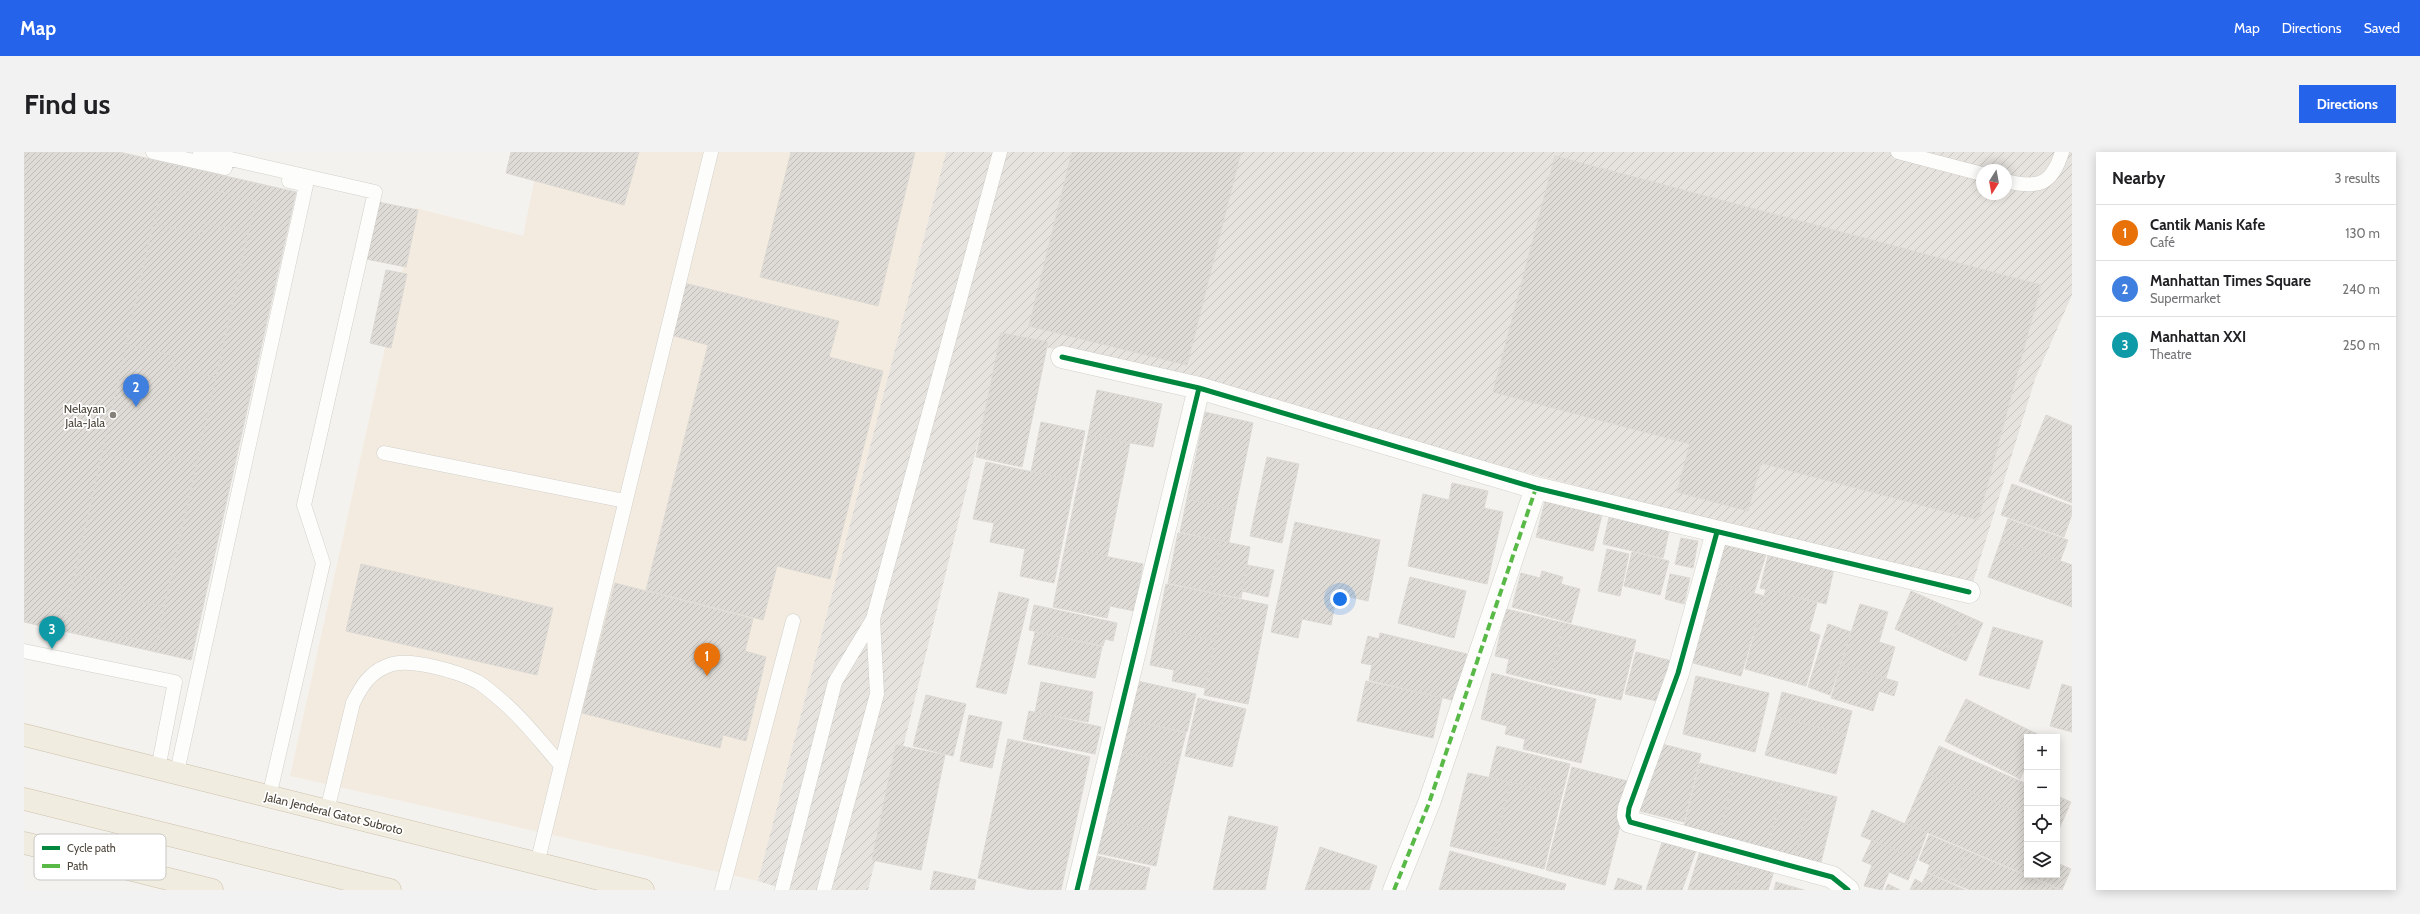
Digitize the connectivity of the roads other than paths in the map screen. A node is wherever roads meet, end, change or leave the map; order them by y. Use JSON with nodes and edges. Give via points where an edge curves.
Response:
{"nodes":[{"id":1,"x":153,"y":152,"type":"edge"},
{"id":2,"x":200,"y":152,"type":"edge"},
{"id":3,"x":711,"y":152,"type":"edge"},
{"id":4,"x":1000,"y":152,"type":"edge"},
{"id":5,"x":1898,"y":152,"type":"edge"},
{"id":6,"x":2062,"y":152,"type":"edge"},
{"id":7,"x":1976,"y":172,"type":"edge"},
{"id":8,"x":2012,"y":182,"type":"edge"},
{"id":9,"x":1062,"y":357,"type":"dead end"},
{"id":10,"x":1199,"y":388,"type":"junction"},
{"id":11,"x":384,"y":453,"type":"dead end"},
{"id":12,"x":1536,"y":488,"type":"junction"},
{"id":13,"x":625,"y":501,"type":"junction"},
{"id":14,"x":1717,"y":532,"type":"junction"},
{"id":15,"x":1969,"y":592,"type":"dead end"},
{"id":16,"x":873,"y":619,"type":"junction"},
{"id":17,"x":793,"y":621,"type":"dead end"},
{"id":18,"x":24,"y":651,"type":"edge"},
{"id":19,"x":24,"y":735,"type":"edge"},
{"id":20,"x":560,"y":764,"type":"junction"},
{"id":21,"x":167,"y":771,"type":"junction"},
{"id":22,"x":269,"y":796,"type":"junction"},
{"id":23,"x":24,"y":799,"type":"edge"},
{"id":24,"x":327,"y":811,"type":"junction"},
{"id":25,"x":165,"y":834,"type":"edge"},
{"id":26,"x":166,"y":834,"type":"edge"},
{"id":27,"x":24,"y":843,"type":"edge"},
{"id":28,"x":34,"y":846,"type":"edge"},
{"id":29,"x":537,"y":864,"type":"junction"},
{"id":30,"x":166,"y":878,"type":"edge"},
{"id":31,"x":212,"y":890,"type":"edge"},
{"id":32,"x":390,"y":890,"type":"edge"},
{"id":33,"x":643,"y":890,"type":"edge"},
{"id":34,"x":722,"y":890,"type":"edge"},
{"id":35,"x":782,"y":890,"type":"edge"},
{"id":36,"x":824,"y":890,"type":"edge"},
{"id":37,"x":1077,"y":890,"type":"edge"},
{"id":38,"x":1394,"y":890,"type":"edge"},
{"id":39,"x":1848,"y":890,"type":"edge"}],
"edges":[{"from":1,"to":21,"type":"lane","via":[[306,185]]},
{"from":2,"to":22,"type":"lane","via":[[375,192],[304,504],[323,563]]},
{"from":3,"to":13,"type":"lane"},
{"from":4,"to":16,"type":"lane"},
{"from":5,"to":7,"type":"lane"},
{"from":6,"to":8,"type":"lane","via":[[2056,170],[2041,183],[2023,185]]},
{"from":9,"to":10,"type":"street"},
{"from":10,"to":12,"type":"street"},
{"from":10,"to":37,"type":"street"},
{"from":11,"to":13,"type":"lane"},
{"from":12,"to":14,"type":"street"},
{"from":12,"to":38,"type":"street","via":[[1429,803]]},
{"from":13,"to":20,"type":"lane"},
{"from":14,"to":15,"type":"street"},
{"from":14,"to":39,"type":"street","via":[[1678,673],[1629,808],[1630,822],[1832,877]]},
{"from":16,"to":35,"type":"lane","via":[[835,682]]},
{"from":16,"to":36,"type":"lane","via":[[877,694]]},
{"from":17,"to":34,"type":"lane"},
{"from":18,"to":21,"type":"lane","via":[[176,682]]},
{"from":19,"to":21,"type":"highway","name":"Jalan Jenderal Gatot Subroto"},
{"from":20,"to":24,"type":"lane","via":[[503,702],[478,682],[438,668],[410,662],[388,665],[370,676],[353,703]]},
{"from":20,"to":29,"type":"lane"},
{"from":21,"to":22,"type":"highway","name":"Jalan Jenderal Gatot Subroto"},
{"from":22,"to":24,"type":"highway","name":"Jalan Jenderal Gatot Subroto"},
{"from":23,"to":25,"type":"highway"},
{"from":24,"to":29,"type":"highway","name":"Jalan Jenderal Gatot Subroto"},
{"from":26,"to":32,"type":"highway"},
{"from":27,"to":28,"type":"highway"},
{"from":29,"to":33,"type":"highway","name":"Jalan Jenderal Gatot Subroto"},
{"from":30,"to":31,"type":"highway"}]}
